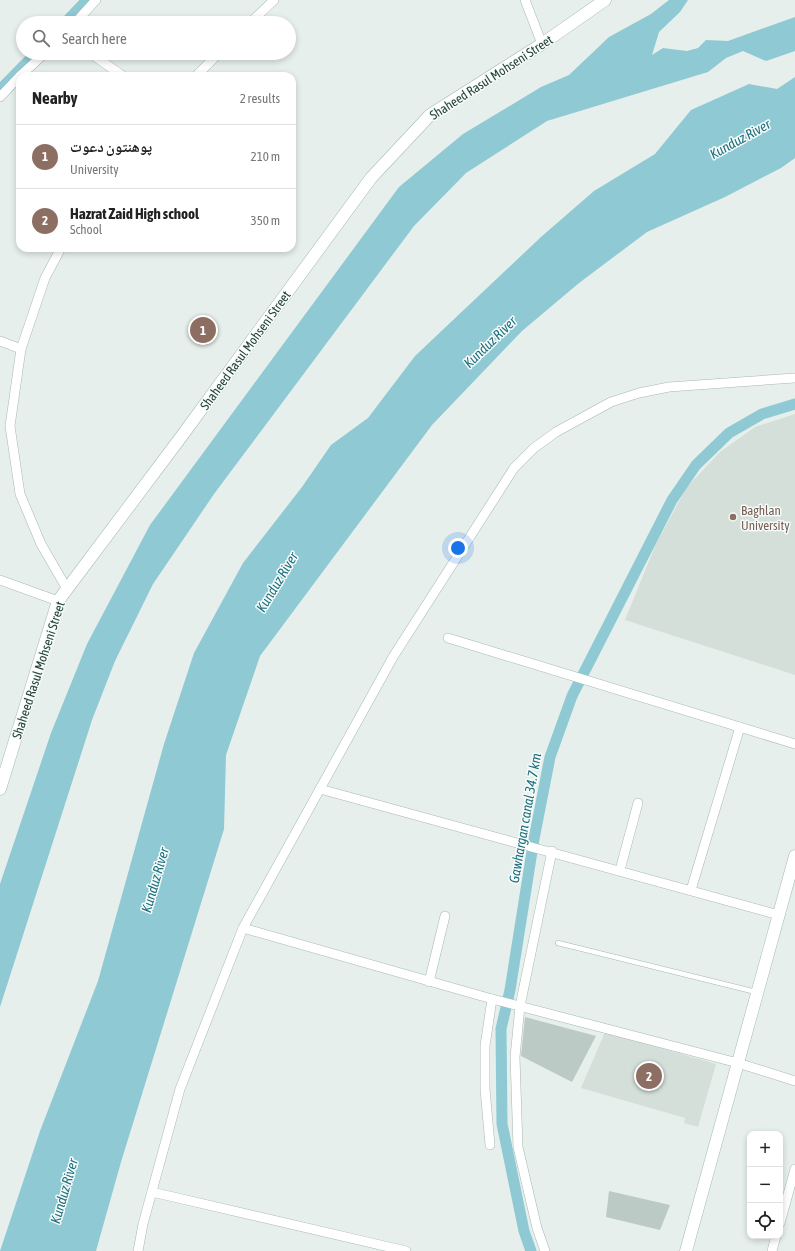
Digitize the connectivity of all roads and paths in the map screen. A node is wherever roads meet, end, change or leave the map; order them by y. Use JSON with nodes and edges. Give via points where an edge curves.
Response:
{"nodes":[{"id":1,"x":96,"y":0,"type":"edge"},
{"id":2,"x":274,"y":0,"type":"edge"},
{"id":3,"x":525,"y":0,"type":"edge"},
{"id":4,"x":605,"y":0,"type":"edge"},
{"id":5,"x":81,"y":16,"type":"edge"},
{"id":6,"x":257,"y":16,"type":"edge"},
{"id":7,"x":542,"y":44,"type":"junction"},
{"id":8,"x":37,"y":60,"type":"edge"},
{"id":9,"x":100,"y":60,"type":"edge"},
{"id":10,"x":212,"y":60,"type":"edge"},
{"id":11,"x":24,"y":72,"type":"edge"},
{"id":12,"x":117,"y":72,"type":"edge"},
{"id":13,"x":200,"y":72,"type":"edge"},
{"id":14,"x":16,"y":80,"type":"edge"},
{"id":15,"x":0,"y":97,"type":"edge"},
{"id":16,"x":59,"y":252,"type":"edge"},
{"id":17,"x":0,"y":341,"type":"edge"},
{"id":18,"x":21,"y":349,"type":"junction"},
{"id":19,"x":795,"y":378,"type":"edge"},
{"id":20,"x":0,"y":580,"type":"edge"},
{"id":21,"x":67,"y":589,"type":"junction"},
{"id":22,"x":58,"y":601,"type":"junction"},
{"id":23,"x":448,"y":638,"type":"dead end"},
{"id":24,"x":740,"y":727,"type":"junction"},
{"id":25,"x":795,"y":744,"type":"edge"},
{"id":26,"x":0,"y":789,"type":"edge"},
{"id":27,"x":320,"y":790,"type":"junction"},
{"id":28,"x":638,"y":803,"type":"dead end"},
{"id":29,"x":552,"y":851,"type":"junction"},
{"id":30,"x":795,"y":856,"type":"edge"},
{"id":31,"x":620,"y":870,"type":"junction"},
{"id":32,"x":691,"y":890,"type":"junction"},
{"id":33,"x":779,"y":914,"type":"junction"},
{"id":34,"x":445,"y":916,"type":"dead end"},
{"id":35,"x":243,"y":928,"type":"junction"},
{"id":36,"x":558,"y":943,"type":"dead end"},
{"id":37,"x":429,"y":982,"type":"junction"},
{"id":38,"x":758,"y":993,"type":"junction"},
{"id":39,"x":492,"y":999,"type":"junction"},
{"id":40,"x":520,"y":1006,"type":"junction"},
{"id":41,"x":738,"y":1063,"type":"junction"},
{"id":42,"x":795,"y":1081,"type":"edge"},
{"id":43,"x":490,"y":1145,"type":"dead end"},
{"id":44,"x":795,"y":1169,"type":"edge"},
{"id":45,"x":152,"y":1192,"type":"junction"},
{"id":46,"x":792,"y":1195,"type":"edge"},
{"id":47,"x":783,"y":1215,"type":"edge"},
{"id":48,"x":775,"y":1239,"type":"edge"},
{"id":49,"x":138,"y":1251,"type":"edge"},
{"id":50,"x":406,"y":1251,"type":"edge"},
{"id":51,"x":545,"y":1251,"type":"edge"},
{"id":52,"x":686,"y":1251,"type":"edge"},
{"id":53,"x":772,"y":1251,"type":"edge"}],
"edges":[{"from":1,"to":5,"type":"street"},
{"from":2,"to":6,"type":"street"},
{"from":3,"to":7,"type":"street"},
{"from":4,"to":7,"type":"street","name":"Shaheed Rasul Mohseni Street"},
{"from":7,"to":21,"type":"street","name":"Shaheed Rasul Mohseni Street","via":[[430,115],[371,178]]},
{"from":8,"to":11,"type":"street"},
{"from":9,"to":12,"type":"street"},
{"from":10,"to":13,"type":"street"},
{"from":14,"to":15,"type":"street"},
{"from":16,"to":18,"type":"street","via":[[45,278]]},
{"from":17,"to":18,"type":"street"},
{"from":18,"to":21,"type":"street","via":[[10,426],[20,494],[41,544]]},
{"from":19,"to":27,"type":"street","via":[[669,388],[639,393],[611,402],[556,432],[534,448],[514,468],[393,657]]},
{"from":20,"to":22,"type":"street"},
{"from":21,"to":22,"type":"street","name":"Shaheed Rasul Mohseni Street"},
{"from":22,"to":26,"type":"street","name":"Shaheed Rasul Mohseni Street"},
{"from":23,"to":24,"type":"street"},
{"from":24,"to":25,"type":"street"},
{"from":24,"to":32,"type":"street"},
{"from":27,"to":29,"type":"street"},
{"from":27,"to":35,"type":"street"},
{"from":28,"to":31,"type":"street"},
{"from":29,"to":31,"type":"street"},
{"from":29,"to":40,"type":"street"},
{"from":30,"to":33,"type":"street"},
{"from":31,"to":32,"type":"street"},
{"from":32,"to":33,"type":"street"},
{"from":33,"to":38,"type":"street"},
{"from":34,"to":37,"type":"street"},
{"from":35,"to":37,"type":"street"},
{"from":35,"to":45,"type":"street","via":[[180,1089]]},
{"from":36,"to":38,"type":"lane"},
{"from":37,"to":39,"type":"street"},
{"from":38,"to":41,"type":"street"},
{"from":39,"to":40,"type":"street"},
{"from":39,"to":43,"type":"street","via":[[485,1046],[485,1089]]},
{"from":40,"to":41,"type":"street"},
{"from":40,"to":51,"type":"street","via":[[515,1057],[518,1147]]},
{"from":41,"to":42,"type":"street"},
{"from":41,"to":52,"type":"street"},
{"from":44,"to":46,"type":"street"},
{"from":45,"to":49,"type":"street"},
{"from":45,"to":50,"type":"street"},
{"from":46,"to":47,"type":"street"},
{"from":48,"to":53,"type":"street"}]}
